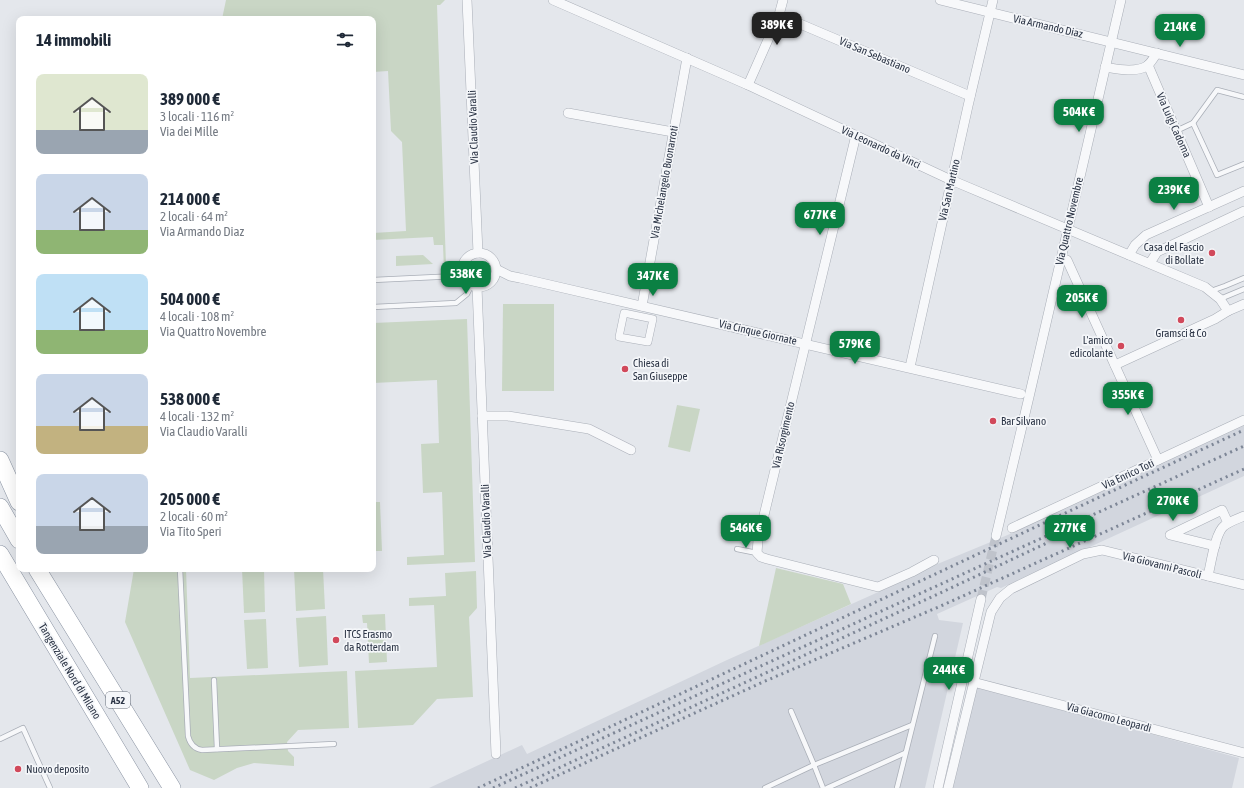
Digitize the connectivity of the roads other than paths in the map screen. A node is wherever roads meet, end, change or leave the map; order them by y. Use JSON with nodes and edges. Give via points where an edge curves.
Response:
{"nodes":[{"id":1,"x":467,"y":0,"type":"edge"},
{"id":2,"x":553,"y":0,"type":"edge"},
{"id":3,"x":783,"y":0,"type":"edge"},
{"id":4,"x":940,"y":0,"type":"edge"},
{"id":5,"x":993,"y":0,"type":"edge"},
{"id":6,"x":1121,"y":0,"type":"edge"},
{"id":7,"x":572,"y":4,"type":"edge"},
{"id":8,"x":990,"y":12,"type":"junction"},
{"id":9,"x":779,"y":14,"type":"junction"},
{"id":10,"x":1111,"y":41,"type":"junction"},
{"id":11,"x":1157,"y":53,"type":"junction"},
{"id":12,"x":686,"y":58,"type":"junction"},
{"id":13,"x":1148,"y":65,"type":"junction"},
{"id":14,"x":1105,"y":67,"type":"junction"},
{"id":15,"x":1244,"y":75,"type":"edge"},
{"id":16,"x":748,"y":85,"type":"junction"},
{"id":17,"x":970,"y":96,"type":"junction"},
{"id":18,"x":1244,"y":97,"type":"edge"},
{"id":19,"x":568,"y":112,"type":"dead end"},
{"id":20,"x":1193,"y":123,"type":"junction"},
{"id":21,"x":1176,"y":131,"type":"junction"},
{"id":22,"x":673,"y":132,"type":"junction"},
{"id":23,"x":856,"y":135,"type":"junction"},
{"id":24,"x":1244,"y":164,"type":"edge"},
{"id":25,"x":951,"y":180,"type":"junction"},
{"id":26,"x":1244,"y":191,"type":"edge"},
{"id":27,"x":1209,"y":207,"type":"junction"},
{"id":28,"x":1244,"y":211,"type":"edge"},
{"id":29,"x":1067,"y":230,"type":"junction"},
{"id":30,"x":478,"y":254,"type":"junction"},
{"id":31,"x":1129,"y":255,"type":"junction"},
{"id":32,"x":1061,"y":258,"type":"junction"},
{"id":33,"x":1150,"y":263,"type":"junction"},
{"id":34,"x":496,"y":269,"type":"junction"},
{"id":35,"x":462,"y":275,"type":"junction"},
{"id":36,"x":1244,"y":278,"type":"edge"},
{"id":37,"x":376,"y":280,"type":"edge"},
{"id":38,"x":474,"y":287,"type":"junction"},
{"id":39,"x":1244,"y":290,"type":"edge"},
{"id":40,"x":1211,"y":291,"type":"junction"},
{"id":41,"x":1220,"y":299,"type":"junction"},
{"id":42,"x":1244,"y":304,"type":"edge"},
{"id":43,"x":642,"y":306,"type":"junction"},
{"id":44,"x":376,"y":307,"type":"edge"},
{"id":45,"x":1228,"y":311,"type":"junction"},
{"id":46,"x":653,"y":318,"type":"joint"},
{"id":47,"x":805,"y":343,"type":"junction"},
{"id":48,"x":1115,"y":365,"type":"junction"},
{"id":49,"x":910,"y":367,"type":"junction"},
{"id":50,"x":1022,"y":394,"type":"dead end"},
{"id":51,"x":482,"y":416,"type":"junction"},
{"id":52,"x":1244,"y":420,"type":"edge"},
{"id":53,"x":631,"y":450,"type":"dead end"},
{"id":54,"x":0,"y":460,"type":"edge"},
{"id":55,"x":1158,"y":460,"type":"junction"},
{"id":56,"x":16,"y":495,"type":"edge"},
{"id":57,"x":0,"y":507,"type":"edge"},
{"id":58,"x":1244,"y":516,"type":"edge"},
{"id":59,"x":1228,"y":523,"type":"junction"},
{"id":60,"x":1012,"y":528,"type":"dead end"},
{"id":61,"x":16,"y":535,"type":"edge"},
{"id":62,"x":996,"y":536,"type":"tunnel mouth"},
{"id":63,"x":1215,"y":546,"type":"junction"},
{"id":64,"x":738,"y":549,"type":"dead end"},
{"id":65,"x":757,"y":553,"type":"junction"},
{"id":66,"x":0,"y":554,"type":"edge"},
{"id":67,"x":934,"y":560,"type":"dead end"},
{"id":68,"x":39,"y":572,"type":"edge"},
{"id":69,"x":48,"y":572,"type":"edge"},
{"id":70,"x":180,"y":572,"type":"edge"},
{"id":71,"x":1208,"y":576,"type":"junction"},
{"id":72,"x":1244,"y":586,"type":"edge"},
{"id":73,"x":981,"y":599,"type":"tunnel mouth"},
{"id":74,"x":65,"y":612,"type":"junction"},
{"id":75,"x":935,"y":636,"type":"dead end"},
{"id":76,"x":214,"y":680,"type":"dead end"},
{"id":77,"x":973,"y":682,"type":"junction"},
{"id":78,"x":790,"y":711,"type":"dead end"},
{"id":79,"x":912,"y":725,"type":"junction"},
{"id":80,"x":0,"y":740,"type":"edge"},
{"id":81,"x":334,"y":744,"type":"dead end"},
{"id":82,"x":217,"y":749,"type":"junction"},
{"id":83,"x":905,"y":753,"type":"junction"},
{"id":84,"x":1244,"y":753,"type":"edge"},
{"id":85,"x":496,"y":754,"type":"dead end"},
{"id":86,"x":814,"y":765,"type":"junction"},
{"id":87,"x":50,"y":788,"type":"edge"},
{"id":88,"x":140,"y":788,"type":"edge"},
{"id":89,"x":172,"y":788,"type":"edge"},
{"id":90,"x":765,"y":788,"type":"edge"},
{"id":91,"x":823,"y":788,"type":"edge"},
{"id":92,"x":827,"y":788,"type":"edge"},
{"id":93,"x":897,"y":788,"type":"edge"},
{"id":94,"x":938,"y":788,"type":"edge"},
{"id":95,"x":948,"y":788,"type":"edge"}],
"edges":[{"from":1,"to":30,"type":"street","name":"Via Claudio Varalli"},
{"from":2,"to":7,"type":"street","name":"Via Leonardo da Vinci"},
{"from":3,"to":9,"type":"street"},
{"from":4,"to":8,"type":"street","name":"Via Armando Diaz"},
{"from":5,"to":8,"type":"street","name":"Via San Martino"},
{"from":6,"to":10,"type":"street","name":"Via Quattro Novembre"},
{"from":7,"to":12,"type":"street","name":"Via Leonardo da Vinci"},
{"from":8,"to":10,"type":"street","name":"Via Armando Diaz"},
{"from":8,"to":17,"type":"street","name":"Via San Martino"},
{"from":9,"to":16,"type":"street"},
{"from":9,"to":17,"type":"street","name":"Via San Sebastiano"},
{"from":10,"to":11,"type":"street","name":"Via Armando Diaz"},
{"from":10,"to":14,"type":"street","name":"Via Quattro Novembre"},
{"from":11,"to":13,"type":"street"},
{"from":11,"to":15,"type":"street","name":"Via Armando Diaz"},
{"from":12,"to":16,"type":"street","name":"Via Leonardo da Vinci"},
{"from":12,"to":22,"type":"street","name":"Via Michelangelo Buonarroti"},
{"from":13,"to":14,"type":"street","via":[[1130,69]]},
{"from":13,"to":21,"type":"street","name":"Via Luigi Cadorna"},
{"from":14,"to":29,"type":"street","name":"Via Quattro Novembre"},
{"from":16,"to":23,"type":"street","name":"Via Leonardo da Vinci"},
{"from":17,"to":25,"type":"street","name":"Via San Martino"},
{"from":18,"to":20,"type":"lane","via":[[1217,90]]},
{"from":19,"to":22,"type":"street"},
{"from":20,"to":21,"type":"lane"},
{"from":20,"to":24,"type":"lane","via":[[1217,175]]},
{"from":21,"to":27,"type":"street","name":"Via Luigi Cadorna"},
{"from":22,"to":43,"type":"street","name":"Via Michelangelo Buonarroti"},
{"from":23,"to":25,"type":"street","name":"Via Leonardo da Vinci"},
{"from":23,"to":47,"type":"street","name":"Via Risorgimento"},
{"from":25,"to":29,"type":"street","name":"Via Leonardo da Vinci"},
{"from":25,"to":49,"type":"street","name":"Via San Martino"},
{"from":26,"to":27,"type":"street"},
{"from":27,"to":31,"type":"street","via":[[1146,235]]},
{"from":28,"to":33,"type":"street","via":[[1157,252]]},
{"from":29,"to":31,"type":"street","name":"Via Leonardo da Vinci"},
{"from":29,"to":32,"type":"street","name":"Via Quattro Novembre"},
{"from":30,"to":34,"type":"street","via":[[490,258]]},
{"from":30,"to":35,"type":"street","via":[[473,254],[465,260]]},
{"from":31,"to":33,"type":"street","name":"Via Leonardo da Vinci"},
{"from":32,"to":48,"type":"street","via":[[1067,260]]},
{"from":32,"to":62,"type":"street","name":"Via Quattro Novembre"},
{"from":33,"to":40,"type":"street","name":"Via Leonardo da Vinci"},
{"from":34,"to":38,"type":"street","via":[[493,280],[483,287]]},
{"from":34,"to":43,"type":"street","name":"Via Cinque Giornate","via":[[516,277]]},
{"from":35,"to":37,"type":"lane"},
{"from":35,"to":38,"type":"street"},
{"from":36,"to":40,"type":"lane"},
{"from":38,"to":44,"type":"lane","via":[[456,303]]},
{"from":38,"to":51,"type":"street","name":"Via Claudio Varalli"},
{"from":39,"to":41,"type":"lane"},
{"from":40,"to":41,"type":"street","name":"Via Leonardo da Vinci"},
{"from":41,"to":45,"type":"street","name":"Via Leonardo da Vinci"},
{"from":42,"to":45,"type":"street"},
{"from":43,"to":47,"type":"street","name":"Via Cinque Giornate"},
{"from":45,"to":48,"type":"street"},
{"from":46,"to":46,"type":"street","via":[[624,313],[619,336],[648,342]]},
{"from":47,"to":49,"type":"street","name":"Via Cinque Giornate"},
{"from":47,"to":65,"type":"street","name":"Via Risorgimento"},
{"from":48,"to":55,"type":"street"},
{"from":49,"to":50,"type":"street","name":"Via Cinque Giornate"},
{"from":51,"to":53,"type":"street","via":[[508,416],[589,429]]},
{"from":51,"to":85,"type":"street","name":"Via Claudio Varalli"},
{"from":52,"to":55,"type":"street","name":"Via Enrico Toti"},
{"from":54,"to":56,"type":"highway"},
{"from":55,"to":60,"type":"street","name":"Via Enrico Toti"},
{"from":57,"to":61,"type":"highway"},
{"from":58,"to":59,"type":"street"},
{"from":59,"to":63,"type":"street","via":[[1221,530]]},
{"from":59,"to":63,"type":"street","via":[[1222,510],[1170,535]]},
{"from":63,"to":71,"type":"street"},
{"from":64,"to":65,"type":"lane"},
{"from":65,"to":67,"type":"street","via":[[767,559],[878,587]]},
{"from":66,"to":88,"type":"highway","name":"Tangenziale Nord di Milano","number":"A52"},
{"from":68,"to":74,"type":"highway","number":"A52"},
{"from":69,"to":74,"type":"highway"},
{"from":70,"to":82,"type":"lane","via":[[188,736],[190,743],[196,748]]},
{"from":71,"to":72,"type":"street","name":"Via Giovanni Pascoli"},
{"from":71,"to":77,"type":"street","name":"Via Giovanni Pascoli","via":[[1102,550],[1083,554],[1011,589],[1000,598],[991,612]]},
{"from":73,"to":94,"type":"street"},
{"from":74,"to":89,"type":"highway","number":"A52"},
{"from":75,"to":79,"type":"lane"},
{"from":76,"to":82,"type":"lane"},
{"from":77,"to":84,"type":"street","name":"Via Giacomo Leopardi"},
{"from":77,"to":95,"type":"street","name":"Via Giovanni Pascoli"},
{"from":78,"to":86,"type":"lane"},
{"from":79,"to":83,"type":"lane"},
{"from":79,"to":86,"type":"lane"},
{"from":80,"to":87,"type":"lane","via":[[23,728]]},
{"from":81,"to":82,"type":"lane"},
{"from":83,"to":92,"type":"lane"},
{"from":83,"to":93,"type":"lane"},
{"from":86,"to":90,"type":"lane"},
{"from":86,"to":91,"type":"lane"}]}
